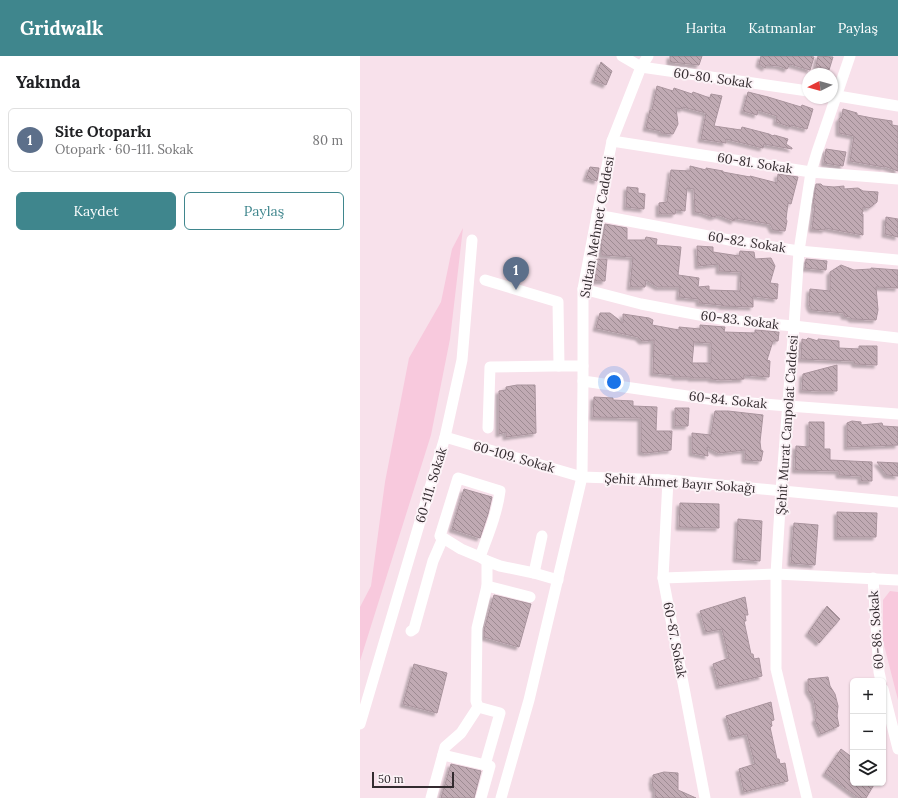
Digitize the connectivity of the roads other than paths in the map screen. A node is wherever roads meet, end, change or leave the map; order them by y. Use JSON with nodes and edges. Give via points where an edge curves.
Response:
{"nodes":[{"id":1,"x":622,"y":56,"type":"edge"},
{"id":2,"x":648,"y":56,"type":"edge"},
{"id":3,"x":850,"y":56,"type":"edge"},
{"id":4,"x":641,"y":68,"type":"junction"},
{"id":5,"x":838,"y":85,"type":"edge"},
{"id":6,"x":802,"y":90,"type":"edge"},
{"id":7,"x":838,"y":96,"type":"edge"},
{"id":8,"x":831,"y":104,"type":"edge"},
{"id":9,"x":898,"y":106,"type":"edge"},
{"id":10,"x":612,"y":141,"type":"junction"},
{"id":11,"x":812,"y":172,"type":"junction"},
{"id":12,"x":898,"y":179,"type":"edge"},
{"id":13,"x":597,"y":215,"type":"junction"},
{"id":14,"x":472,"y":240,"type":"dead end"},
{"id":15,"x":799,"y":251,"type":"junction"},
{"id":16,"x":898,"y":260,"type":"edge"},
{"id":17,"x":485,"y":280,"type":"dead end"},
{"id":18,"x":583,"y":289,"type":"junction"},
{"id":19,"x":794,"y":326,"type":"junction"},
{"id":20,"x":898,"y":338,"type":"edge"},
{"id":21,"x":559,"y":366,"type":"junction"},
{"id":22,"x":584,"y":366,"type":"junction"},
{"id":23,"x":583,"y":381,"type":"junction"},
{"id":24,"x":788,"y":406,"type":"junction"},
{"id":25,"x":898,"y":414,"type":"edge"},
{"id":26,"x":488,"y":428,"type":"dead end"},
{"id":27,"x":445,"y":437,"type":"junction"},
{"id":28,"x":582,"y":477,"type":"junction"},
{"id":29,"x":668,"y":480,"type":"junction"},
{"id":30,"x":781,"y":491,"type":"junction"},
{"id":31,"x":898,"y":502,"type":"edge"},
{"id":32,"x":542,"y":536,"type":"dead end"},
{"id":33,"x":443,"y":538,"type":"junction"},
{"id":34,"x":483,"y":559,"type":"junction"},
{"id":35,"x":534,"y":573,"type":"junction"},
{"id":36,"x":776,"y":574,"type":"junction"},
{"id":37,"x":663,"y":578,"type":"junction"},
{"id":38,"x":872,"y":578,"type":"junction"},
{"id":39,"x":558,"y":580,"type":"junction"},
{"id":40,"x":898,"y":580,"type":"edge"},
{"id":41,"x":487,"y":586,"type":"junction"},
{"id":42,"x":530,"y":597,"type":"dead end"},
{"id":43,"x":411,"y":631,"type":"dead end"},
{"id":44,"x":880,"y":678,"type":"edge"},
{"id":45,"x":886,"y":702,"type":"edge"},
{"id":46,"x":478,"y":707,"type":"junction"},
{"id":47,"x":360,"y":724,"type":"edge"},
{"id":48,"x":898,"y":749,"type":"edge"},
{"id":49,"x":443,"y":755,"type":"junction"},
{"id":50,"x":485,"y":765,"type":"junction"},
{"id":51,"x":431,"y":798,"type":"edge"},
{"id":52,"x":482,"y":798,"type":"edge"},
{"id":53,"x":501,"y":798,"type":"edge"},
{"id":54,"x":705,"y":798,"type":"edge"},
{"id":55,"x":807,"y":798,"type":"edge"}],
"edges":[{"from":1,"to":4,"type":"street","name":"60-80. Sokak"},
{"from":2,"to":4,"type":"street","name":"Sultan Mehmet Caddesi"},
{"from":3,"to":5,"type":"street","name":"Şehit Murat Canpolat Caddesi"},
{"from":4,"to":6,"type":"street","name":"60-80. Sokak"},
{"from":4,"to":10,"type":"street","name":"Sultan Mehmet Caddesi"},
{"from":7,"to":9,"type":"street"},
{"from":8,"to":11,"type":"street","name":"Şehit Murat Canpolat Caddesi"},
{"from":10,"to":11,"type":"street","name":"60-81. Sokak"},
{"from":10,"to":13,"type":"street","name":"Sultan Mehmet Caddesi"},
{"from":11,"to":12,"type":"street","name":"60-81. Sokak"},
{"from":11,"to":15,"type":"street","name":"Şehit Murat Canpolat Caddesi"},
{"from":13,"to":15,"type":"street","name":"60-82. Sokak"},
{"from":13,"to":18,"type":"street","name":"Sultan Mehmet Caddesi"},
{"from":14,"to":27,"type":"street","name":"60-111. Sokak","via":[[462,360]]},
{"from":15,"to":16,"type":"street","name":"60-82. Sokak"},
{"from":15,"to":19,"type":"street","name":"Şehit Murat Canpolat Caddesi"},
{"from":17,"to":21,"type":"street","via":[[558,302]]},
{"from":18,"to":19,"type":"street","name":"60-83. Sokak","via":[[642,304],[726,320]]},
{"from":18,"to":22,"type":"street","name":"Sultan Mehmet Caddesi"},
{"from":19,"to":20,"type":"street","name":"60-83. Sokak"},
{"from":19,"to":24,"type":"street","name":"Şehit Murat Canpolat Caddesi"},
{"from":21,"to":22,"type":"street"},
{"from":21,"to":26,"type":"street","via":[[490,367]]},
{"from":22,"to":23,"type":"street","name":"Sultan Mehmet Caddesi"},
{"from":23,"to":24,"type":"street","name":"60-84. Sokak","via":[[715,400]]},
{"from":23,"to":28,"type":"street","name":"Sultan Mehmet Caddesi"},
{"from":24,"to":25,"type":"street","name":"60-84. Sokak"},
{"from":24,"to":30,"type":"street","name":"Şehit Murat Canpolat Caddesi"},
{"from":27,"to":28,"type":"street","name":"60-109. Sokak"},
{"from":27,"to":47,"type":"street","name":"60-111. Sokak"},
{"from":28,"to":29,"type":"street","name":"Şehit Ahmet Bayır Sokağı"},
{"from":28,"to":39,"type":"street","name":"Sultan Mehmet Caddesi"},
{"from":29,"to":30,"type":"street","name":"Şehit Ahmet Bayır Sokağı"},
{"from":29,"to":37,"type":"street","name":"60-87. Sokak"},
{"from":30,"to":31,"type":"street","name":"Şehit Ahmet Bayır Sokağı"},
{"from":30,"to":36,"type":"street","name":"Şehit Murat Canpolat Caddesi"},
{"from":32,"to":35,"type":"street"},
{"from":33,"to":34,"type":"street"},
{"from":33,"to":34,"type":"street","via":[[440,536],[458,478],[500,491]]},
{"from":33,"to":43,"type":"street","via":[[433,561],[414,629]]},
{"from":34,"to":35,"type":"street","via":[[500,566]]},
{"from":34,"to":41,"type":"street"},
{"from":35,"to":39,"type":"street"},
{"from":36,"to":37,"type":"street"},
{"from":36,"to":38,"type":"street"},
{"from":36,"to":55,"type":"street","name":"Şehit Murat Canpolat Caddesi","via":[[776,669]]},
{"from":37,"to":54,"type":"street","name":"60-87. Sokak"},
{"from":38,"to":40,"type":"street"},
{"from":38,"to":44,"type":"street","name":"60-86. Sokak"},
{"from":39,"to":53,"type":"street","name":"Sultan Mehmet Caddesi","via":[[529,700]]},
{"from":41,"to":42,"type":"street"},
{"from":41,"to":46,"type":"street","via":[[477,628]]},
{"from":45,"to":48,"type":"street"},
{"from":46,"to":49,"type":"street","via":[[461,733],[445,747]]},
{"from":46,"to":50,"type":"street","via":[[500,713]]},
{"from":49,"to":50,"type":"street"},
{"from":49,"to":51,"type":"street"},
{"from":50,"to":52,"type":"street","via":[[490,766]]}]}
